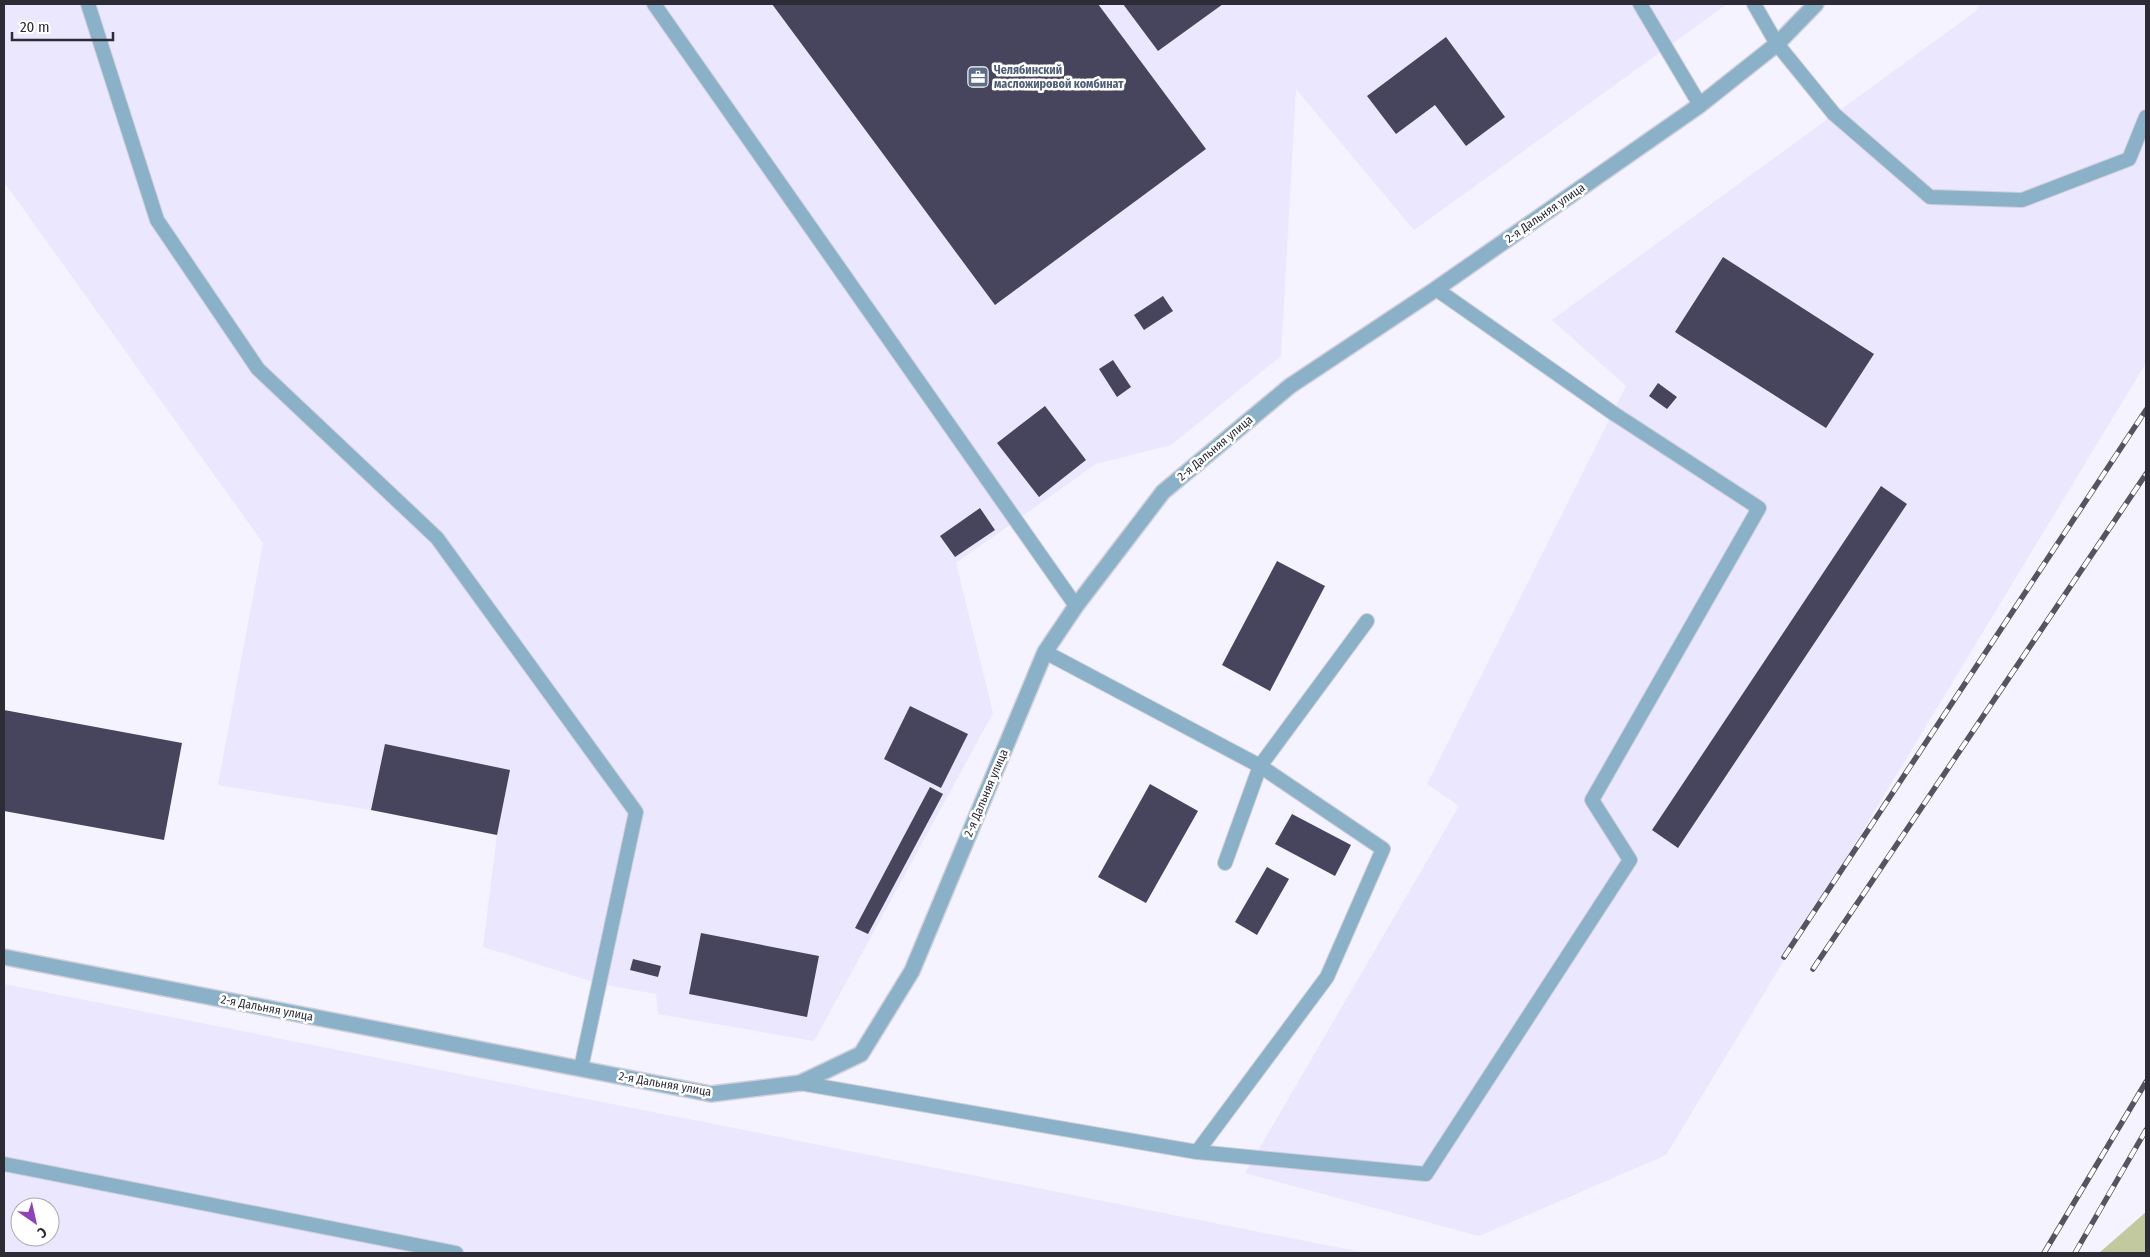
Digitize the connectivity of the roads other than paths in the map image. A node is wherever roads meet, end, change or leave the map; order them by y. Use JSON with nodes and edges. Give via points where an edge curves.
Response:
{"nodes":[{"id":1,"x":88,"y":4,"type":"edge"},
{"id":2,"x":654,"y":4,"type":"edge"},
{"id":3,"x":1640,"y":4,"type":"edge"},
{"id":4,"x":1754,"y":4,"type":"edge"},
{"id":5,"x":1816,"y":4,"type":"edge"},
{"id":6,"x":1777,"y":44,"type":"junction"},
{"id":7,"x":1700,"y":105,"type":"junction"},
{"id":8,"x":2146,"y":117,"type":"edge"},
{"id":9,"x":1436,"y":289,"type":"junction"},
{"id":10,"x":1076,"y":606,"type":"junction"},
{"id":11,"x":1367,"y":621,"type":"dead end"},
{"id":12,"x":1046,"y":652,"type":"junction"},
{"id":13,"x":1260,"y":766,"type":"junction"},
{"id":14,"x":1225,"y":863,"type":"dead end"},
{"id":15,"x":4,"y":957,"type":"edge"},
{"id":16,"x":581,"y":1068,"type":"junction"},
{"id":17,"x":800,"y":1083,"type":"junction"},
{"id":18,"x":1197,"y":1152,"type":"junction"},
{"id":19,"x":4,"y":1164,"type":"edge"},
{"id":20,"x":456,"y":1253,"type":"edge"}],
"edges":[{"from":1,"to":16,"type":"lane","via":[[157,220],[258,369],[437,538],[636,812]]},
{"from":2,"to":10,"type":"lane"},
{"from":3,"to":7,"type":"lane"},
{"from":4,"to":6,"type":"lane"},
{"from":5,"to":6,"type":"street","name":"2-я Дальняя улица"},
{"from":6,"to":7,"type":"street","name":"2-я Дальняя улица"},
{"from":6,"to":8,"type":"lane","via":[[1834,114],[1930,197],[2022,200],[2129,159]]},
{"from":7,"to":9,"type":"street","name":"2-я Дальняя улица"},
{"from":9,"to":10,"type":"street","name":"2-я Дальняя улица","via":[[1290,386],[1162,492]]},
{"from":9,"to":18,"type":"lane","via":[[1613,413],[1759,508],[1592,800],[1630,860],[1426,1174]]},
{"from":10,"to":12,"type":"street","name":"2-я Дальняя улица"},
{"from":11,"to":13,"type":"lane"},
{"from":12,"to":13,"type":"lane"},
{"from":12,"to":17,"type":"street","name":"2-я Дальняя улица","via":[[912,971],[861,1054]]},
{"from":13,"to":14,"type":"lane"},
{"from":13,"to":18,"type":"lane","via":[[1383,850],[1327,977]]},
{"from":15,"to":16,"type":"street","name":"2-я Дальняя улица"},
{"from":16,"to":17,"type":"street","name":"2-я Дальняя улица","via":[[711,1094]]},
{"from":17,"to":18,"type":"lane"},
{"from":19,"to":20,"type":"lane"}]}
